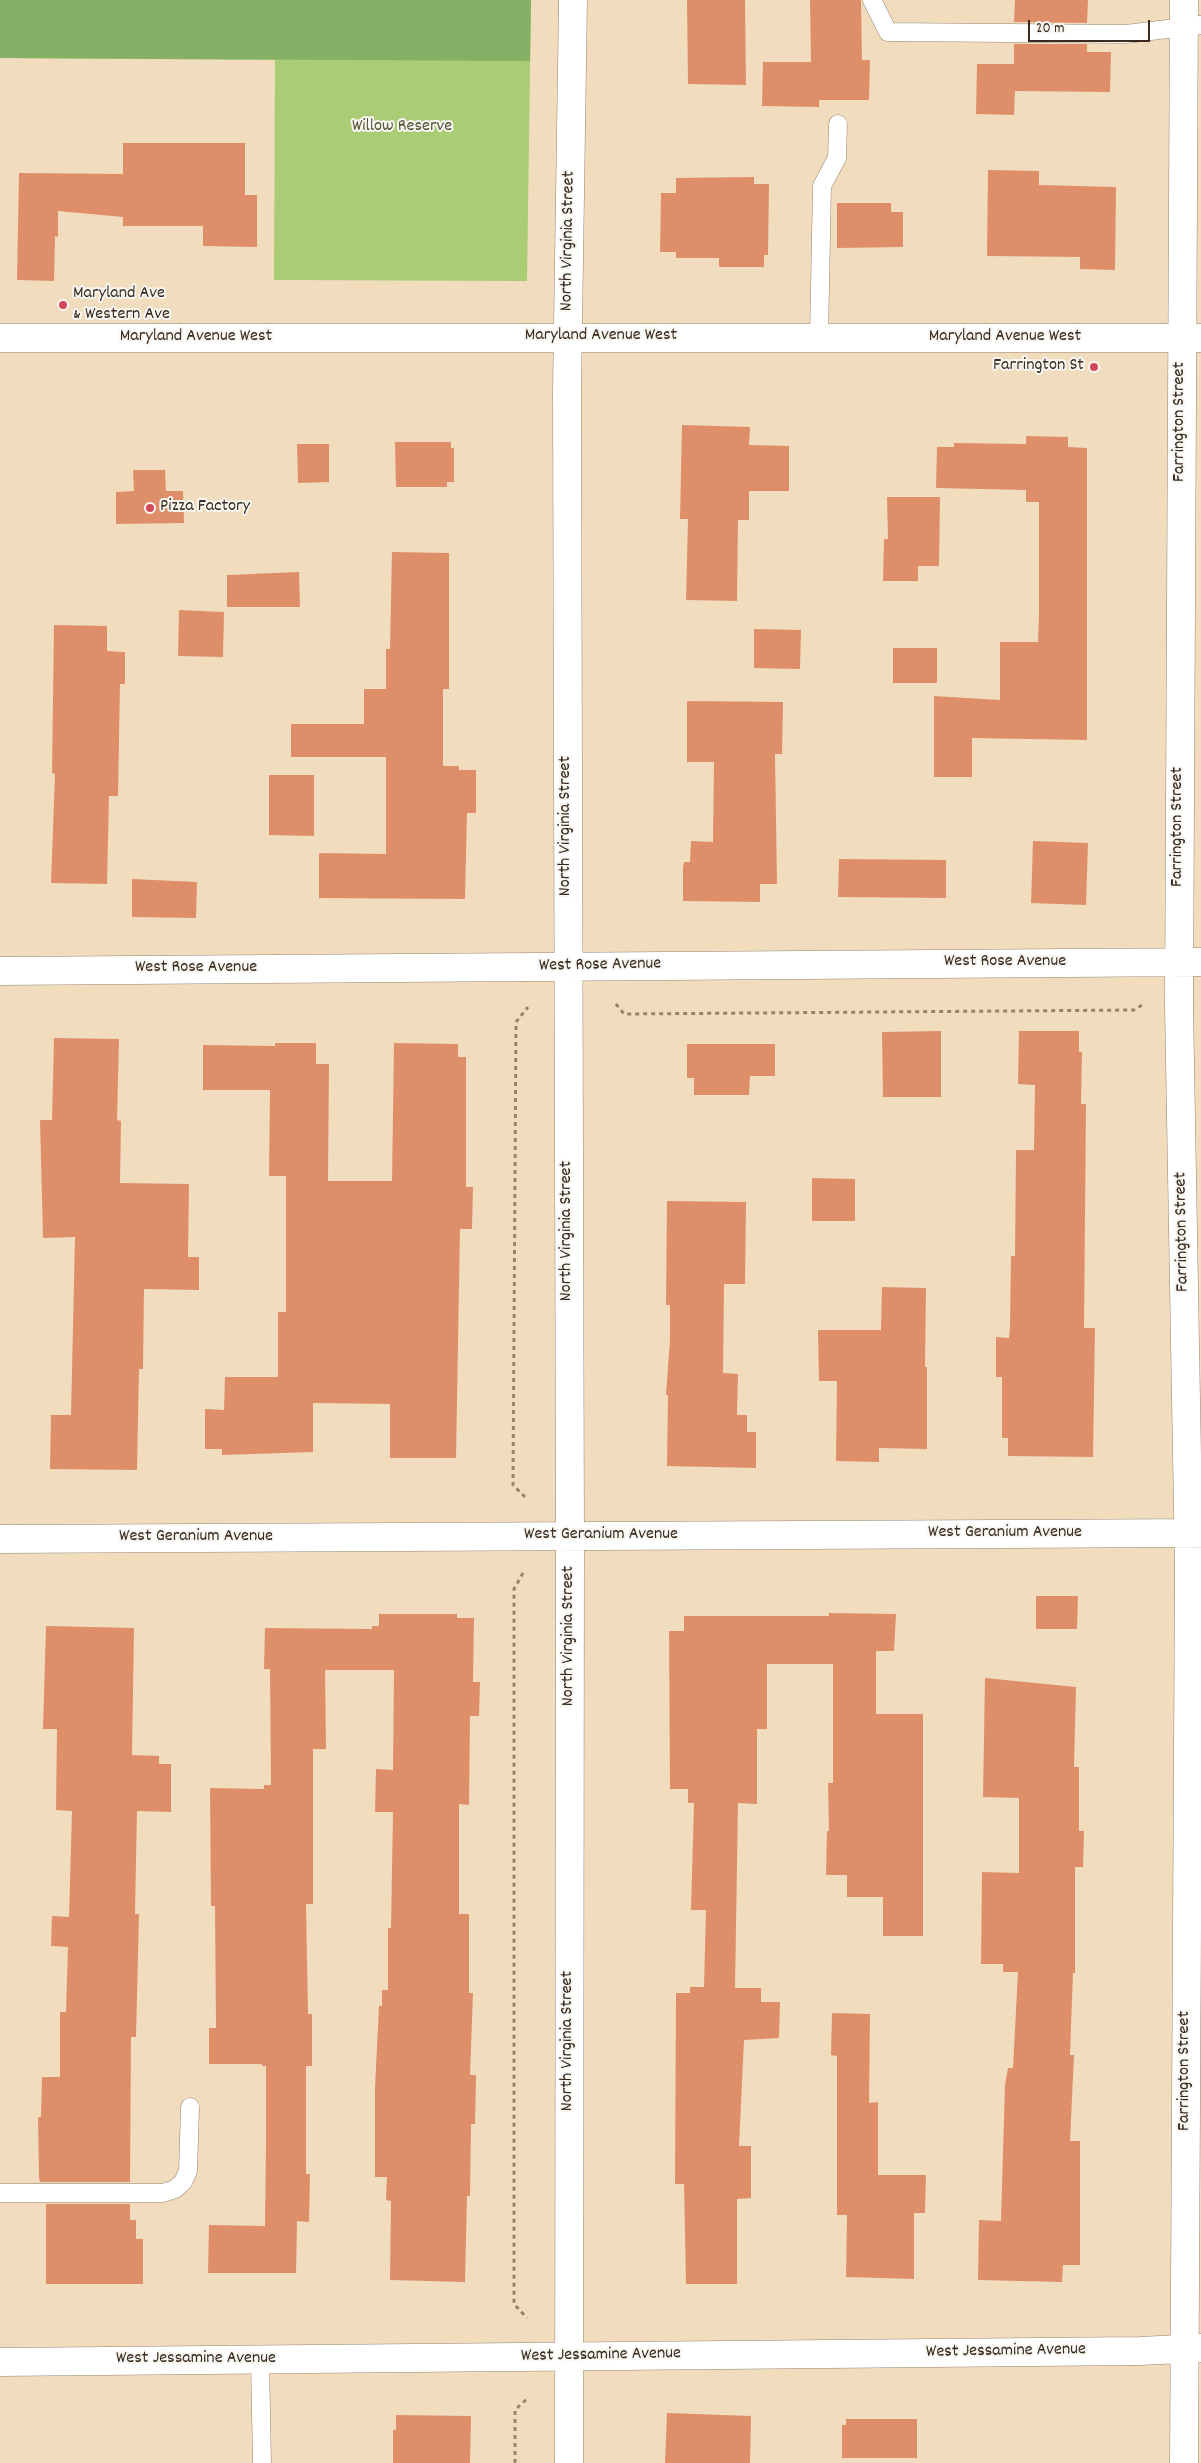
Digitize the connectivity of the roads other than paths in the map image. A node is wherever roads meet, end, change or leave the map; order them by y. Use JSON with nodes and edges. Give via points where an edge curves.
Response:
{"nodes":[{"id":1,"x":573,"y":0,"type":"edge"},
{"id":2,"x":872,"y":0,"type":"edge"},
{"id":3,"x":1184,"y":0,"type":"edge"},
{"id":4,"x":1192,"y":27,"type":"edge"},
{"id":5,"x":838,"y":124,"type":"dead end"},
{"id":6,"x":0,"y":338,"type":"edge"},
{"id":7,"x":568,"y":338,"type":"junction"},
{"id":8,"x":819,"y":338,"type":"junction"},
{"id":9,"x":1192,"y":338,"type":"edge"},
{"id":10,"x":1190,"y":962,"type":"edge"},
{"id":11,"x":567,"y":967,"type":"junction"},
{"id":12,"x":0,"y":971,"type":"edge"},
{"id":13,"x":1195,"y":1533,"type":"edge"},
{"id":14,"x":570,"y":1536,"type":"junction"},
{"id":15,"x":0,"y":1539,"type":"edge"},
{"id":16,"x":190,"y":2106,"type":"dead end"},
{"id":17,"x":0,"y":2193,"type":"edge"},
{"id":18,"x":1192,"y":2349,"type":"edge"},
{"id":19,"x":569,"y":2356,"type":"junction"},
{"id":20,"x":260,"y":2360,"type":"junction"},
{"id":21,"x":0,"y":2362,"type":"edge"},
{"id":22,"x":262,"y":2463,"type":"edge"},
{"id":23,"x":569,"y":2463,"type":"edge"},
{"id":24,"x":1184,"y":2463,"type":"edge"}],
"edges":[{"from":1,"to":7,"type":"street","name":"North Virginia Street"},
{"from":2,"to":4,"type":"lane","via":[[888,32],[1126,34]]},
{"from":3,"to":4,"type":"street","name":"Farrington Street"},
{"from":4,"to":9,"type":"street","name":"Farrington Street"},
{"from":5,"to":8,"type":"lane","via":[[838,158],[822,186]]},
{"from":6,"to":7,"type":"street","name":"Maryland Avenue West"},
{"from":7,"to":8,"type":"street","name":"Maryland Avenue West"},
{"from":7,"to":11,"type":"street","name":"North Virginia Street"},
{"from":8,"to":9,"type":"street","name":"Maryland Avenue West"},
{"from":9,"to":10,"type":"street","name":"Farrington Street"},
{"from":10,"to":11,"type":"street","name":"West Rose Avenue"},
{"from":10,"to":13,"type":"street","name":"Farrington Street"},
{"from":11,"to":12,"type":"street","name":"West Rose Avenue"},
{"from":11,"to":14,"type":"street","name":"North Virginia Street"},
{"from":13,"to":14,"type":"street","name":"West Geranium Avenue"},
{"from":13,"to":18,"type":"street","name":"Farrington Street"},
{"from":14,"to":15,"type":"street","name":"West Geranium Avenue"},
{"from":14,"to":19,"type":"street","name":"North Virginia Street"},
{"from":16,"to":17,"type":"lane","via":[[188,2171],[175,2189],[163,2193]]},
{"from":18,"to":19,"type":"street","name":"West Jessamine Avenue"},
{"from":18,"to":24,"type":"street","name":"Farrington Street"},
{"from":19,"to":20,"type":"street","name":"West Jessamine Avenue"},
{"from":19,"to":23,"type":"street","name":"North Virginia Street"},
{"from":20,"to":21,"type":"street","name":"West Jessamine Avenue"},
{"from":20,"to":22,"type":"lane"}]}
